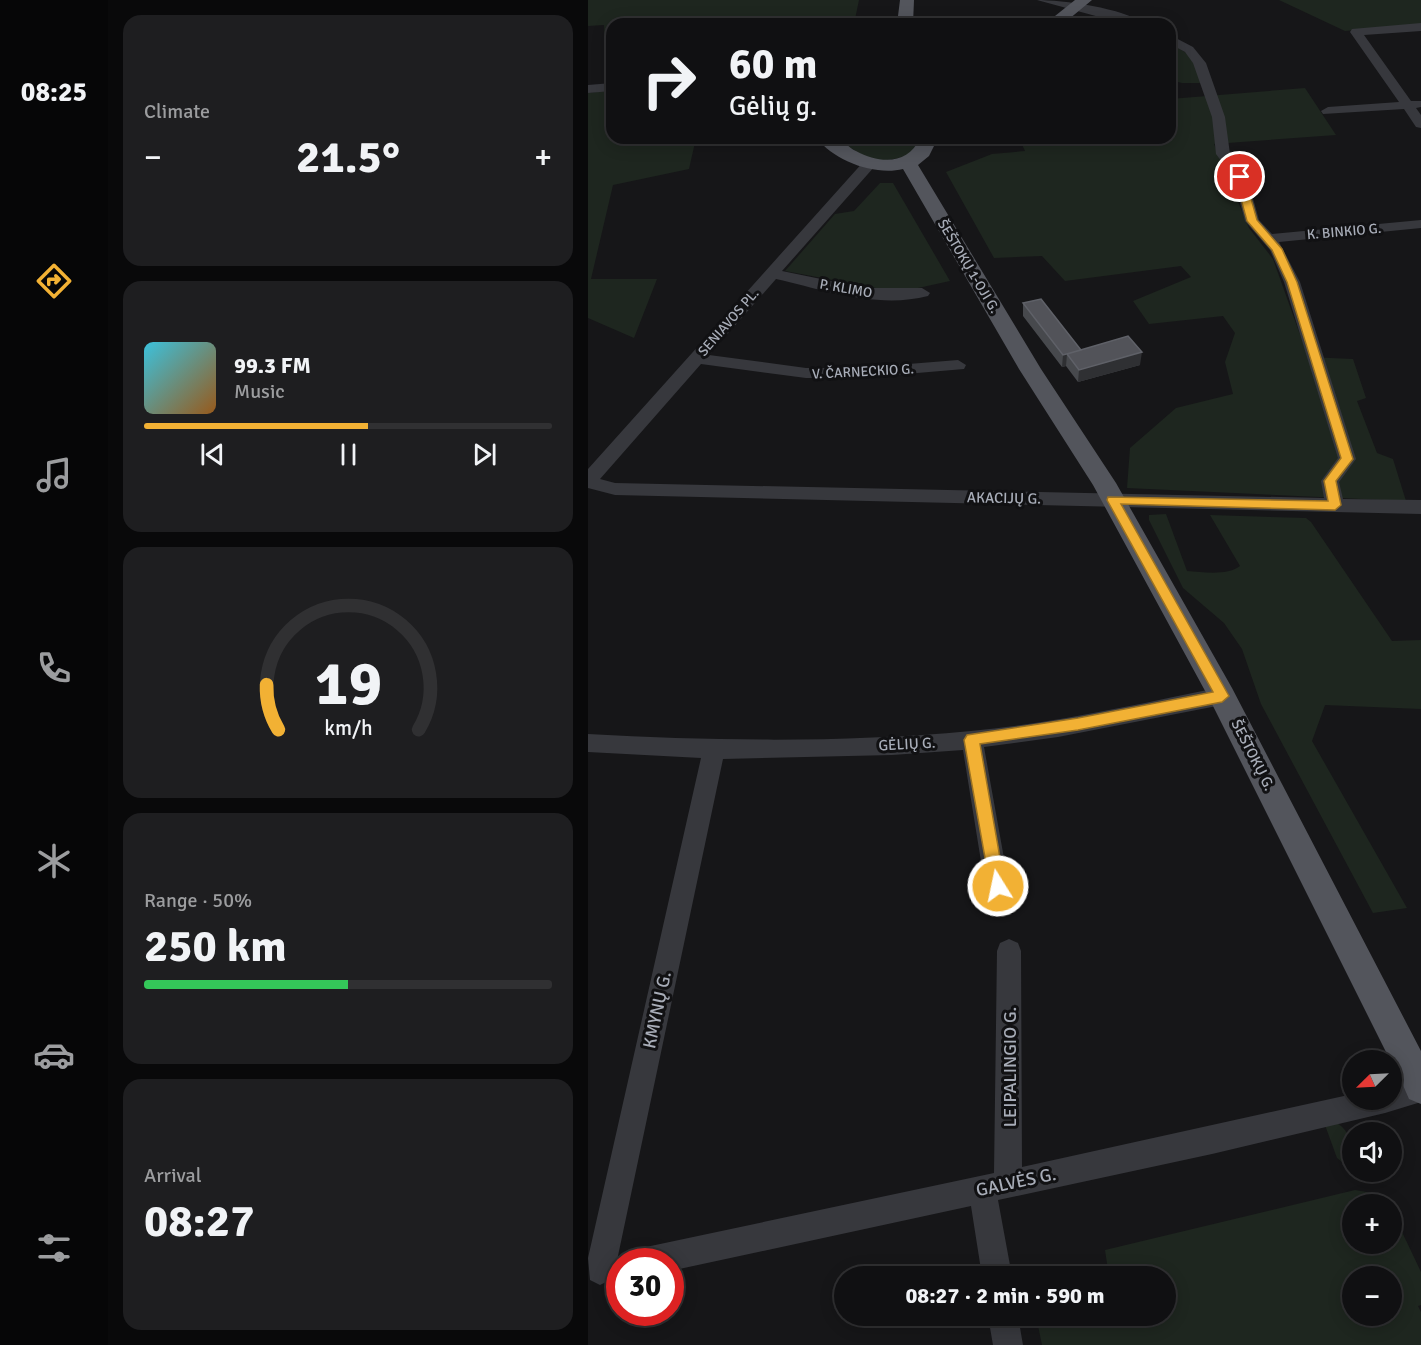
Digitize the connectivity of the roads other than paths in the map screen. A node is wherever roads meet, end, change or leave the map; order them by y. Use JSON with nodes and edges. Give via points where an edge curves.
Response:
{"nodes":[{"id":1,"x":907,"y":0,"type":"edge"},
{"id":2,"x":1043,"y":0,"type":"edge"},
{"id":3,"x":1080,"y":4,"type":"edge"},
{"id":4,"x":906,"y":18,"type":"edge"},
{"id":5,"x":1061,"y":18,"type":"edge"},
{"id":6,"x":1119,"y":18,"type":"edge"},
{"id":7,"x":1421,"y":27,"type":"edge"},
{"id":8,"x":1176,"y":42,"type":"edge"},
{"id":9,"x":606,"y":88,"type":"edge"},
{"id":10,"x":588,"y":89,"type":"edge"},
{"id":11,"x":1421,"y":104,"type":"edge"},
{"id":12,"x":1405,"y":105,"type":"junction"},
{"id":13,"x":1328,"y":111,"type":"dead end"},
{"id":14,"x":1421,"y":124,"type":"edge"},
{"id":15,"x":834,"y":144,"type":"edge"},
{"id":16,"x":926,"y":144,"type":"edge"},
{"id":17,"x":870,"y":163,"type":"junction"},
{"id":18,"x":908,"y":163,"type":"junction"},
{"id":19,"x":1421,"y":224,"type":"edge"},
{"id":20,"x":1268,"y":238,"type":"junction"},
{"id":21,"x":770,"y":273,"type":"junction"},
{"id":22,"x":922,"y":294,"type":"dead end"},
{"id":23,"x":697,"y":358,"type":"junction"},
{"id":24,"x":958,"y":365,"type":"dead end"},
{"id":25,"x":1030,"y":369,"type":"joint"},
{"id":26,"x":588,"y":481,"type":"edge"},
{"id":27,"x":1113,"y":500,"type":"junction"},
{"id":28,"x":1335,"y":505,"type":"junction"},
{"id":29,"x":1421,"y":507,"type":"edge"},
{"id":30,"x":1222,"y":696,"type":"junction"},
{"id":31,"x":972,"y":740,"type":"junction"},
{"id":32,"x":588,"y":743,"type":"edge"},
{"id":33,"x":714,"y":750,"type":"junction"},
{"id":34,"x":998,"y":886,"type":"dead end"},
{"id":35,"x":1009,"y":951,"type":"dead end"},
{"id":36,"x":1421,"y":1088,"type":"edge"},
{"id":37,"x":1402,"y":1095,"type":"edge"},
{"id":38,"x":1342,"y":1109,"type":"edge"},
{"id":39,"x":995,"y":1186,"type":"junction"},
{"id":40,"x":684,"y":1254,"type":"edge"},
{"id":41,"x":996,"y":1266,"type":"edge"},
{"id":42,"x":602,"y":1270,"type":"edge"},
{"id":43,"x":1005,"y":1326,"type":"edge"},
{"id":44,"x":1008,"y":1345,"type":"edge"}],
"edges":[{"from":1,"to":4,"type":"main road"},
{"from":2,"to":3,"type":"street"},
{"from":3,"to":5,"type":"main road"},
{"from":3,"to":6,"type":"street"},
{"from":7,"to":12,"type":"street","via":[[1356,32]]},
{"from":8,"to":20,"type":"street","via":[[1196,58],[1225,140],[1223,154],[1240,177],[1252,221]]},
{"from":9,"to":10,"type":"street"},
{"from":11,"to":12,"type":"street"},
{"from":12,"to":13,"type":"street"},
{"from":12,"to":14,"type":"street"},
{"from":15,"to":17,"type":"main road"},
{"from":16,"to":18,"type":"main road","via":[[920,156]]},
{"from":17,"to":18,"type":"main road"},
{"from":17,"to":21,"type":"street","name":"SENIAVOS PL."},
{"from":18,"to":25,"type":"main road","name":"ŠEŠTOKŲ 1-OJI G."},
{"from":19,"to":20,"type":"street","name":"K. BINKIO G."},
{"from":20,"to":28,"type":"street","via":[[1292,282],[1347,459],[1330,481]]},
{"from":21,"to":22,"type":"street","name":"P. KLIMO","via":[[893,296]]},
{"from":21,"to":23,"type":"street","name":"SENIAVOS PL."},
{"from":23,"to":24,"type":"street","name":"V. ČARNECKIO G.","via":[[806,373]]},
{"from":23,"to":26,"type":"street","name":"SENIAVOS PL."},
{"from":25,"to":27,"type":"main road","name":"ŠEŠTOKŲ G."},
{"from":26,"to":27,"type":"street","name":"AKACIJŲ G.","via":[[615,489]]},
{"from":27,"to":28,"type":"street","name":"AKACIJŲ G."},
{"from":27,"to":30,"type":"main road","name":"ŠEŠTOKŲ G."},
{"from":28,"to":29,"type":"street","name":"AKACIJŲ G."},
{"from":30,"to":31,"type":"street","name":"GĖLIŲ G.","via":[[1069,726]]},
{"from":30,"to":36,"type":"main road","name":"ŠEŠTOKŲ G."},
{"from":31,"to":33,"type":"street","name":"GĖLIŲ G."},
{"from":31,"to":34,"type":"street"},
{"from":32,"to":33,"type":"street","name":"GĖLIŲ G."},
{"from":33,"to":42,"type":"street","name":"KMYNŲ G."},
{"from":35,"to":39,"type":"street","name":"LEIPALINGIO G."},
{"from":36,"to":37,"type":"street"},
{"from":38,"to":39,"type":"street","name":"GALVĖS G."},
{"from":39,"to":40,"type":"street","name":"GALVĖS G."},
{"from":39,"to":41,"type":"street","name":"LEIPALINGIO G."},
{"from":43,"to":44,"type":"street"}]}
